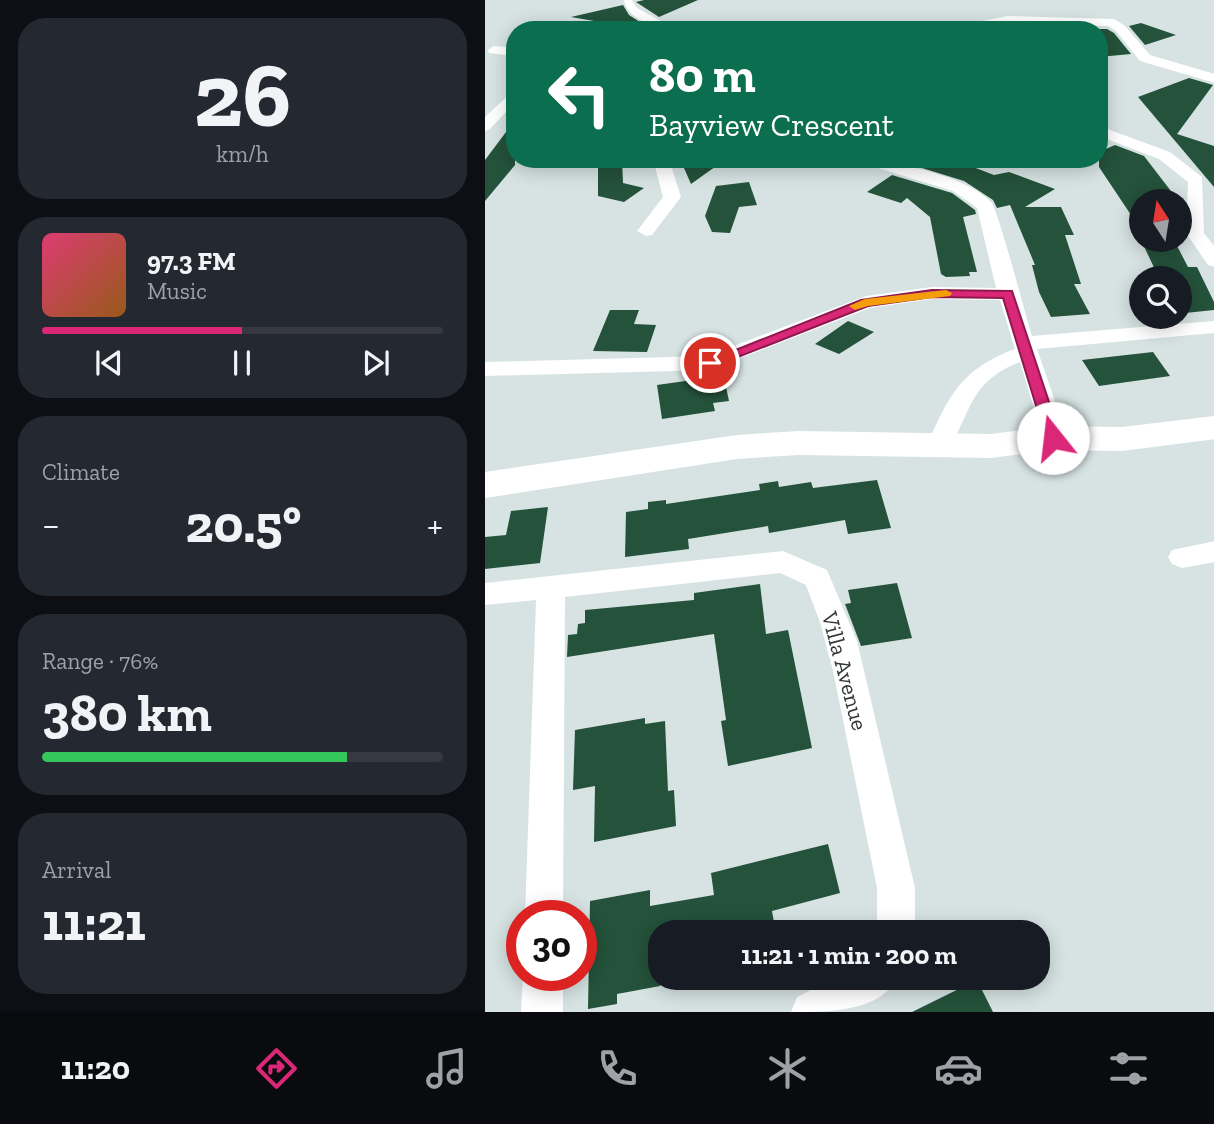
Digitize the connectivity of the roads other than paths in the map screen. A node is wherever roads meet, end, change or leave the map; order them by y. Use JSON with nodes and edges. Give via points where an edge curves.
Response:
{"nodes":[{"id":1,"x":628,"y":2,"type":"dead end"},
{"id":2,"x":654,"y":21,"type":"edge"},
{"id":3,"x":1002,"y":21,"type":"edge"},
{"id":4,"x":1059,"y":21,"type":"edge"},
{"id":5,"x":1108,"y":22,"type":"edge"},
{"id":6,"x":494,"y":50,"type":"dead end"},
{"id":7,"x":506,"y":51,"type":"edge"},
{"id":8,"x":1213,"y":76,"type":"edge"},
{"id":9,"x":506,"y":103,"type":"edge"},
{"id":10,"x":485,"y":126,"type":"edge"},
{"id":11,"x":1108,"y":134,"type":"edge"},
{"id":12,"x":664,"y":168,"type":"edge"},
{"id":13,"x":890,"y":168,"type":"edge"},
{"id":14,"x":646,"y":231,"type":"dead end"},
{"id":15,"x":1214,"y":261,"type":"edge"},
{"id":16,"x":1008,"y":294,"type":"junction"},
{"id":17,"x":1214,"y":327,"type":"edge"},
{"id":18,"x":1027,"y":347,"type":"junction"},
{"id":19,"x":485,"y":369,"type":"edge"},
{"id":20,"x":1214,"y":427,"type":"edge"},
{"id":21,"x":939,"y":445,"type":"junction"},
{"id":22,"x":1058,"y":451,"type":"junction"},
{"id":23,"x":1214,"y":451,"type":"edge"},
{"id":24,"x":485,"y":485,"type":"edge"},
{"id":25,"x":485,"y":503,"type":"edge"},
{"id":26,"x":1214,"y":551,"type":"edge"},
{"id":27,"x":1181,"y":557,"type":"dead end"},
{"id":28,"x":551,"y":588,"type":"junction"},
{"id":29,"x":485,"y":594,"type":"edge"},
{"id":30,"x":544,"y":900,"type":"edge"},
{"id":31,"x":896,"y":920,"type":"edge"},
{"id":32,"x":854,"y":990,"type":"edge"},
{"id":33,"x":543,"y":991,"type":"edge"},
{"id":34,"x":542,"y":1012,"type":"edge"},
{"id":35,"x":812,"y":1012,"type":"edge"}],
"edges":[{"from":1,"to":2,"type":"street"},
{"from":3,"to":4,"type":"street"},
{"from":5,"to":8,"type":"street","via":[[1119,25],[1145,58]]},
{"from":6,"to":7,"type":"street"},
{"from":9,"to":10,"type":"street"},
{"from":11,"to":15,"type":"street","via":[[1171,159],[1188,171],[1196,181],[1195,233]]},
{"from":12,"to":14,"type":"street","via":[[672,197]]},
{"from":13,"to":16,"type":"street","via":[[959,187],[985,206]]},
{"from":16,"to":18,"type":"street"},
{"from":16,"to":19,"type":"street","via":[[932,293],[865,302],[710,363]]},
{"from":17,"to":18,"type":"street"},
{"from":18,"to":21,"type":"street","via":[[982,370],[963,390]]},
{"from":18,"to":22,"type":"street"},
{"from":20,"to":22,"type":"highway"},
{"from":21,"to":22,"type":"highway"},
{"from":21,"to":24,"type":"highway","via":[[737,447]]},
{"from":22,"to":23,"type":"highway","via":[[1145,461]]},
{"from":22,"to":25,"type":"highway","via":[[987,468],[839,466],[641,476]]},
{"from":26,"to":27,"type":"street"},
{"from":28,"to":29,"type":"street","name":"Villa Avenue"},
{"from":28,"to":30,"type":"street"},
{"from":28,"to":31,"type":"street","name":"Villa Avenue","via":[[783,562],[817,578],[842,641],[896,888]]},
{"from":32,"to":35,"type":"street"},
{"from":33,"to":34,"type":"street"}]}
